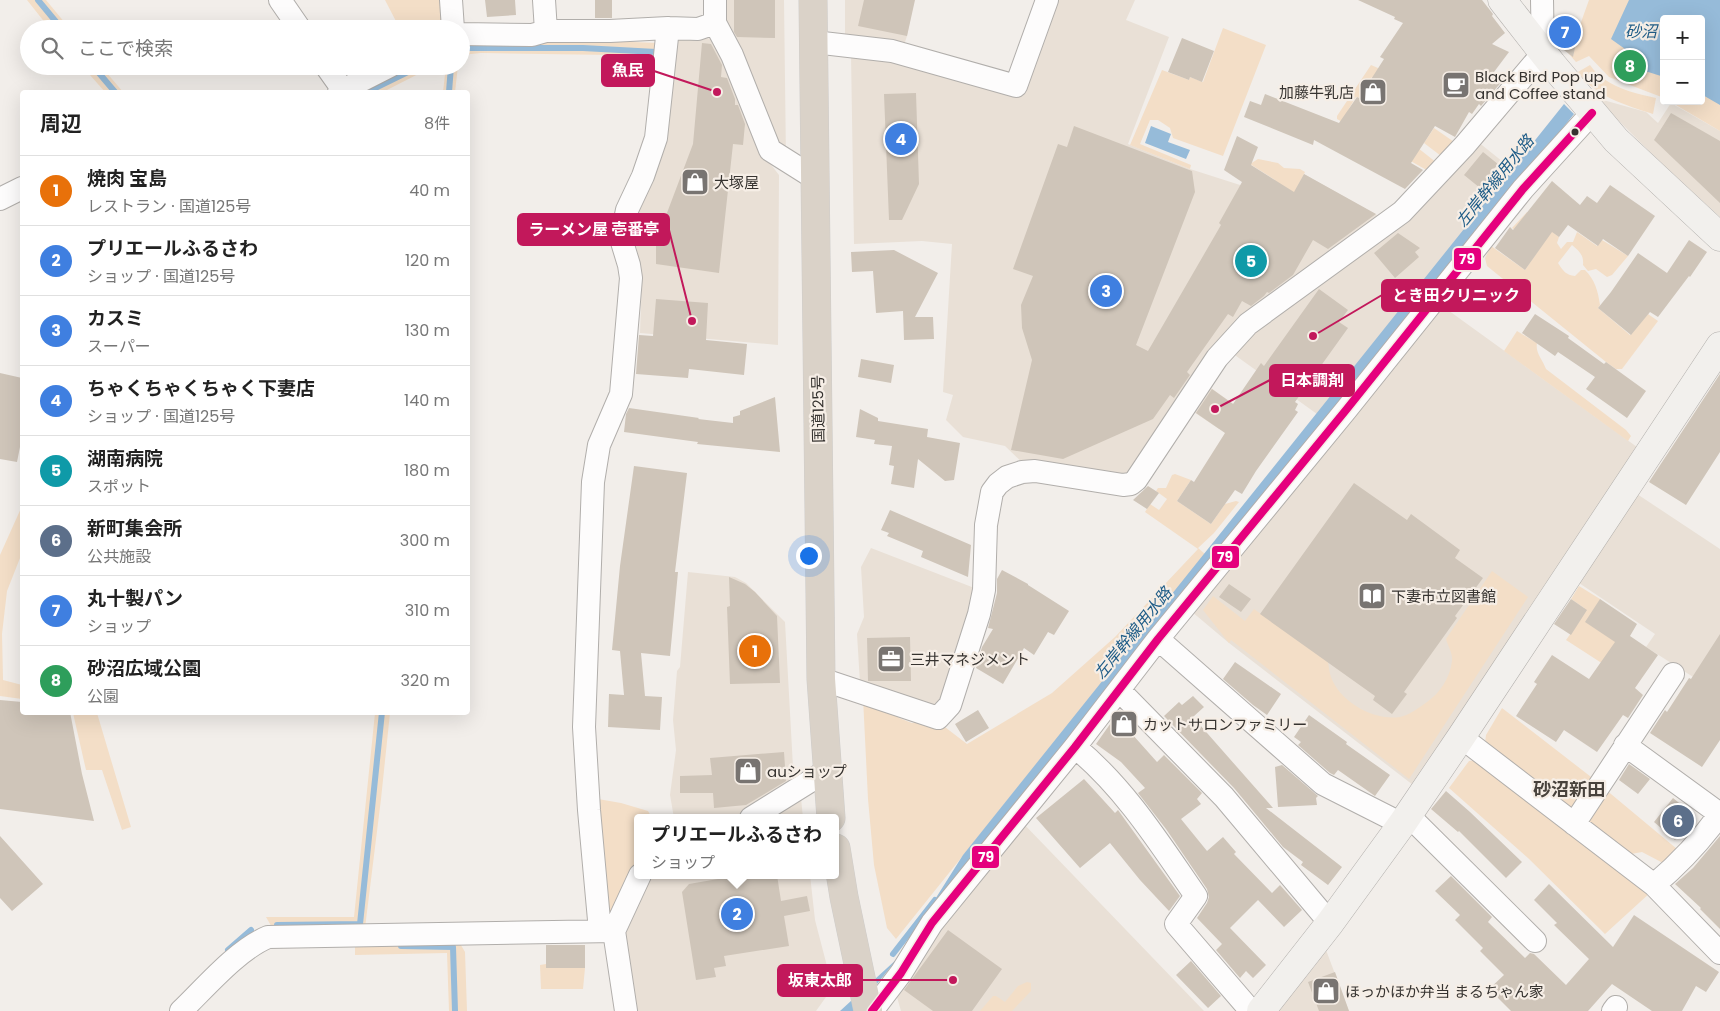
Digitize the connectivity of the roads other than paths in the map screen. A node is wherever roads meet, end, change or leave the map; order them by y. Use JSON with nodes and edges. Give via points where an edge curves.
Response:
{"nodes":[{"id":1,"x":280,"y":0,"type":"edge"},
{"id":2,"x":451,"y":0,"type":"edge"},
{"id":3,"x":544,"y":0,"type":"edge"},
{"id":4,"x":715,"y":0,"type":"edge"},
{"id":5,"x":813,"y":0,"type":"edge"},
{"id":6,"x":1047,"y":0,"type":"edge"},
{"id":7,"x":1502,"y":0,"type":"edge"},
{"id":8,"x":1542,"y":0,"type":"edge"},
{"id":9,"x":294,"y":20,"type":"edge"},
{"id":10,"x":452,"y":20,"type":"edge"},
{"id":11,"x":715,"y":23,"type":"junction"},
{"id":12,"x":668,"y":28,"type":"junction"},
{"id":13,"x":546,"y":31,"type":"junction"},
{"id":14,"x":470,"y":34,"type":"edge"},
{"id":15,"x":814,"y":42,"type":"junction"},
{"id":16,"x":1543,"y":53,"type":"junction"},
{"id":17,"x":331,"y":75,"type":"edge"},
{"id":18,"x":372,"y":75,"type":"edge"},
{"id":19,"x":340,"y":90,"type":"edge"},
{"id":20,"x":343,"y":90,"type":"edge"},
{"id":21,"x":1592,"y":113,"type":"junction"},
{"id":22,"x":816,"y":179,"type":"junction"},
{"id":23,"x":20,"y":189,"type":"edge"},
{"id":24,"x":0,"y":199,"type":"edge"},
{"id":25,"x":1720,"y":237,"type":"edge"},
{"id":26,"x":1720,"y":346,"type":"edge"},
{"id":27,"x":1158,"y":639,"type":"junction"},
{"id":28,"x":1673,"y":674,"type":"dead end"},
{"id":29,"x":821,"y":679,"type":"junction"},
{"id":30,"x":1119,"y":690,"type":"junction"},
{"id":31,"x":1461,"y":738,"type":"junction"},
{"id":32,"x":1625,"y":745,"type":"junction"},
{"id":33,"x":1075,"y":747,"type":"junction"},
{"id":34,"x":828,"y":770,"type":"junction"},
{"id":35,"x":757,"y":814,"type":"edge"},
{"id":36,"x":831,"y":814,"type":"edge"},
{"id":37,"x":1405,"y":819,"type":"junction"},
{"id":38,"x":1574,"y":824,"type":"junction"},
{"id":39,"x":839,"y":866,"type":"edge"},
{"id":40,"x":638,"y":879,"type":"edge"},
{"id":41,"x":1654,"y":885,"type":"junction"},
{"id":42,"x":1330,"y":922,"type":"junction"},
{"id":43,"x":607,"y":931,"type":"junction"},
{"id":44,"x":1535,"y":941,"type":"dead end"},
{"id":45,"x":1720,"y":953,"type":"edge"},
{"id":46,"x":181,"y":1011,"type":"edge"},
{"id":47,"x":626,"y":1011,"type":"edge"},
{"id":48,"x":868,"y":1011,"type":"edge"},
{"id":49,"x":872,"y":1011,"type":"edge"},
{"id":50,"x":1251,"y":1011,"type":"edge"},
{"id":51,"x":1261,"y":1011,"type":"edge"}],
"edges":[{"from":1,"to":9,"type":"street"},
{"from":2,"to":10,"type":"street"},
{"from":3,"to":13,"type":"street"},
{"from":4,"to":11,"type":"street"},
{"from":5,"to":15,"type":"highway","name":"国道125号"},
{"from":6,"to":15,"type":"street","via":[[1016,86],[892,51]]},
{"from":7,"to":16,"type":"street"},
{"from":8,"to":16,"type":"street"},
{"from":11,"to":12,"type":"street","via":[[698,29]]},
{"from":11,"to":22,"type":"street","via":[[732,55],[770,150]]},
{"from":12,"to":13,"type":"street"},
{"from":12,"to":43,"type":"street","via":[[656,138],[622,229],[631,278],[621,394],[599,445],[593,482],[584,727],[589,810]]},
{"from":13,"to":14,"type":"street","via":[[532,35]]},
{"from":15,"to":22,"type":"highway","name":"国道125号"},
{"from":16,"to":21,"type":"street"},
{"from":16,"to":29,"type":"street","via":[[1465,145],[1402,212],[1236,336],[1216,358],[1131,484],[1035,471],[1006,477],[998,484],[992,492],[986,525],[984,590],[979,614],[950,705],[938,718]]},
{"from":17,"to":19,"type":"street"},
{"from":18,"to":20,"type":"street"},
{"from":21,"to":25,"type":"street","via":[[1616,140]]},
{"from":21,"to":27,"type":"street","via":[[1523,188]]},
{"from":22,"to":29,"type":"highway","name":"国道125号"},
{"from":23,"to":24,"type":"street"},
{"from":26,"to":31,"type":"street"},
{"from":27,"to":30,"type":"street"},
{"from":27,"to":37,"type":"street","via":[[1323,784]]},
{"from":28,"to":32,"type":"street"},
{"from":29,"to":34,"type":"highway","name":"国道125号"},
{"from":30,"to":33,"type":"street"},
{"from":30,"to":42,"type":"street","via":[[1224,797]]},
{"from":31,"to":37,"type":"street"},
{"from":31,"to":38,"type":"street"},
{"from":32,"to":38,"type":"street"},
{"from":32,"to":41,"type":"street","via":[[1720,814],[1678,866]]},
{"from":33,"to":49,"type":"street","via":[[932,923]]},
{"from":33,"to":50,"type":"street","via":[[1094,762],[1141,817],[1196,896],[1176,924]]},
{"from":34,"to":35,"type":"street"},
{"from":34,"to":36,"type":"highway","name":"国道125号"},
{"from":37,"to":42,"type":"street"},
{"from":37,"to":44,"type":"street"},
{"from":38,"to":41,"type":"street"},
{"from":39,"to":48,"type":"highway"},
{"from":40,"to":43,"type":"street"},
{"from":41,"to":45,"type":"street"},
{"from":42,"to":51,"type":"street"},
{"from":43,"to":46,"type":"street","via":[[268,937],[240,954]]},
{"from":43,"to":47,"type":"street"}]}
